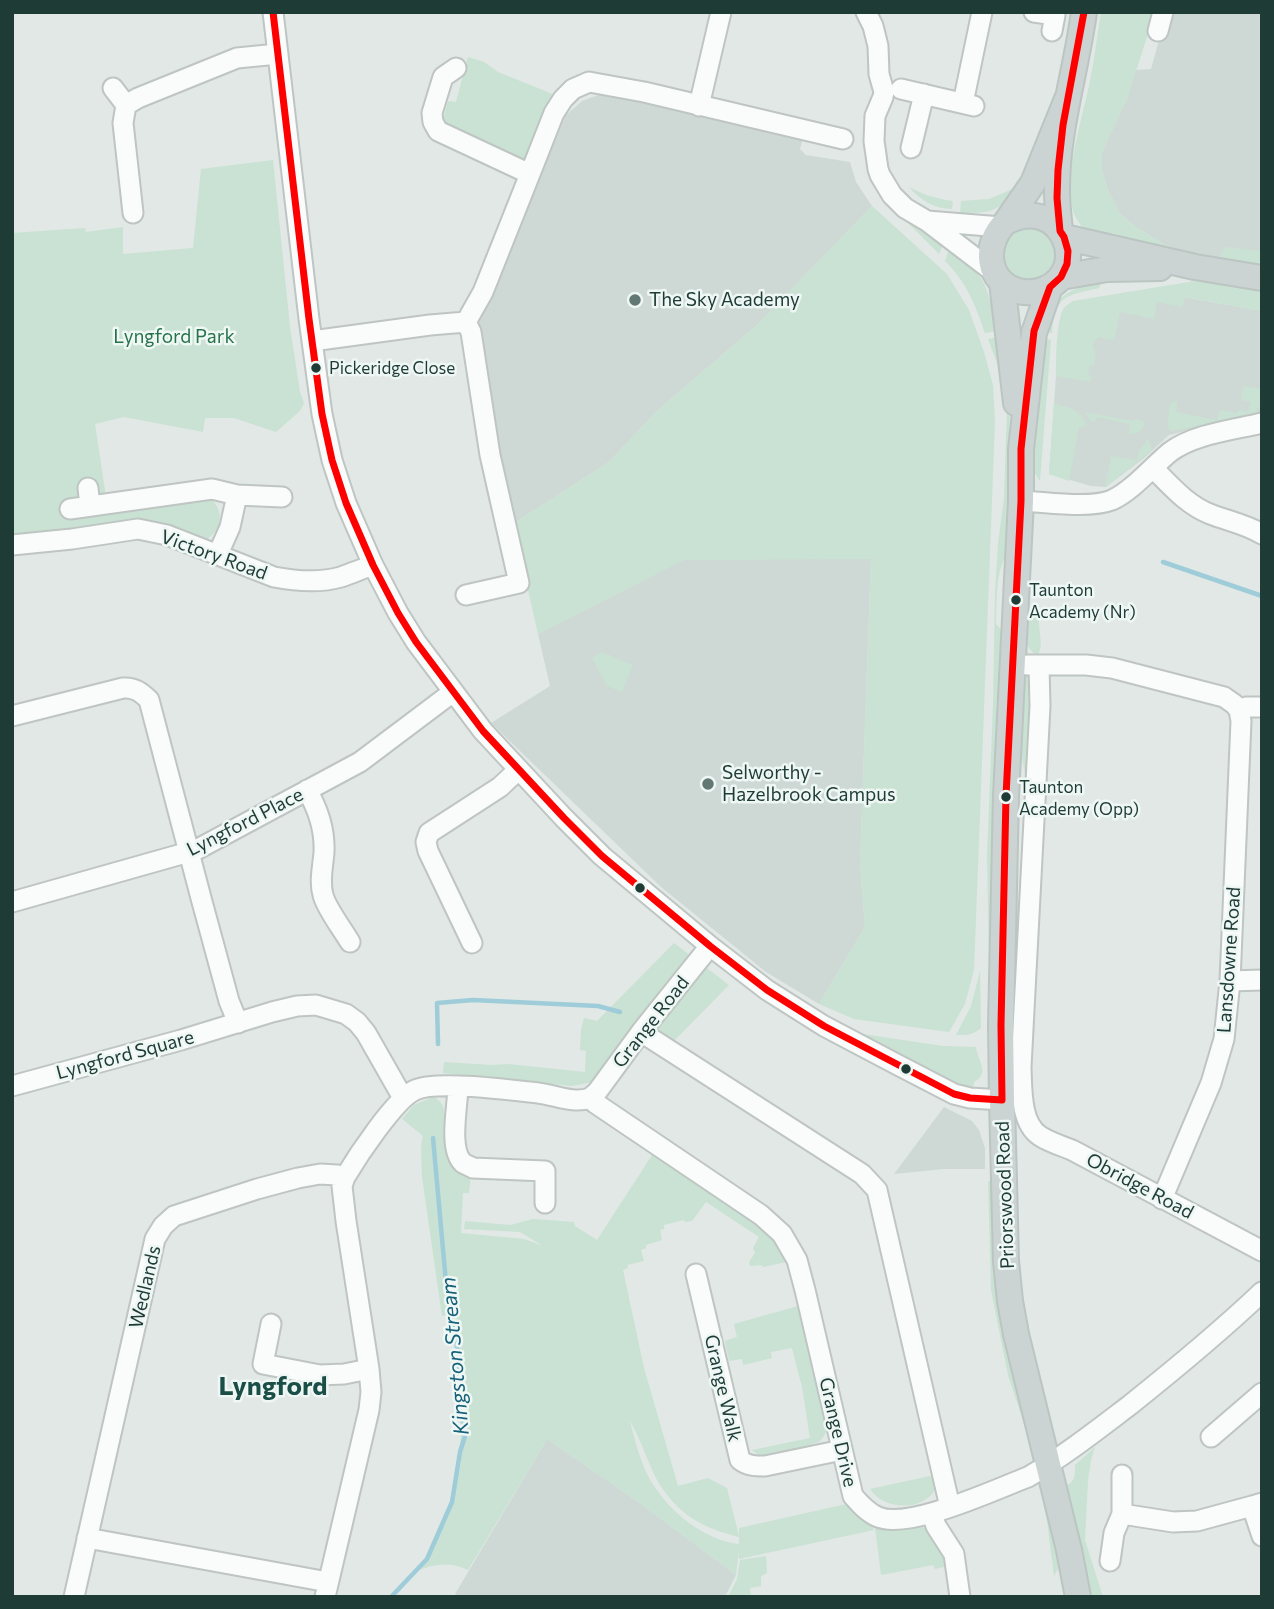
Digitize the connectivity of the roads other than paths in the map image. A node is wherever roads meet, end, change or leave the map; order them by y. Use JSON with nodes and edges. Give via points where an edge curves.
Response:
{"nodes":[{"id":1,"x":274,"y":12,"type":"edge"},
{"id":2,"x":721,"y":12,"type":"edge"},
{"id":3,"x":867,"y":12,"type":"edge"},
{"id":4,"x":982,"y":12,"type":"edge"},
{"id":5,"x":1034,"y":12,"type":"edge"},
{"id":6,"x":1084,"y":12,"type":"edge"},
{"id":7,"x":1054,"y":20,"type":"edge"},
{"id":8,"x":278,"y":54,"type":"junction"},
{"id":9,"x":456,"y":68,"type":"dead end"},
{"id":10,"x":113,"y":88,"type":"dead end"},
{"id":11,"x":901,"y":89,"type":"dead end"},
{"id":12,"x":924,"y":94,"type":"junction"},
{"id":13,"x":1067,"y":99,"type":"junction"},
{"id":14,"x":125,"y":105,"type":"junction"},
{"id":15,"x":699,"y":106,"type":"junction"},
{"id":16,"x":843,"y":139,"type":"dead end"},
{"id":17,"x":911,"y":148,"type":"dead end"},
{"id":18,"x":530,"y":174,"type":"junction"},
{"id":19,"x":133,"y":213,"type":"dead end"},
{"id":20,"x":927,"y":221,"type":"junction"},
{"id":21,"x":1004,"y":225,"type":"junction"},
{"id":22,"x":1062,"y":234,"type":"junction"},
{"id":23,"x":1195,"y":267,"type":"junction"},
{"id":24,"x":999,"y":278,"type":"junction"},
{"id":25,"x":1262,"y":278,"type":"edge"},
{"id":26,"x":1055,"y":282,"type":"junction"},
{"id":27,"x":466,"y":322,"type":"junction"},
{"id":28,"x":312,"y":341,"type":"junction"},
{"id":29,"x":1262,"y":423,"type":"edge"},
{"id":30,"x":1021,"y":449,"type":"junction"},
{"id":31,"x":1154,"y":469,"type":"junction"},
{"id":32,"x":236,"y":495,"type":"junction"},
{"id":33,"x":282,"y":496,"type":"dead end"},
{"id":34,"x":1021,"y":501,"type":"junction"},
{"id":35,"x":70,"y":509,"type":"dead end"},
{"id":36,"x":1262,"y":534,"type":"edge"},
{"id":37,"x":12,"y":545,"type":"edge"},
{"id":38,"x":218,"y":554,"type":"junction"},
{"id":39,"x":373,"y":565,"type":"junction"},
{"id":40,"x":466,"y":595,"type":"dead end"},
{"id":41,"x":1012,"y":664,"type":"junction"},
{"id":42,"x":1039,"y":666,"type":"junction"},
{"id":43,"x":453,"y":692,"type":"junction"},
{"id":44,"x":1262,"y":707,"type":"edge"},
{"id":45,"x":1239,"y":710,"type":"junction"},
{"id":46,"x":12,"y":716,"type":"edge"},
{"id":47,"x":518,"y":770,"type":"junction"},
{"id":48,"x":307,"y":790,"type":"junction"},
{"id":49,"x":189,"y":852,"type":"junction"},
{"id":50,"x":12,"y":902,"type":"edge"},
{"id":51,"x":350,"y":942,"type":"dead end"},
{"id":52,"x":472,"y":943,"type":"dead end"},
{"id":53,"x":710,"y":946,"type":"junction"},
{"id":54,"x":1262,"y":980,"type":"edge"},
{"id":55,"x":1230,"y":981,"type":"junction"},
{"id":56,"x":238,"y":1023,"type":"junction"},
{"id":57,"x":641,"y":1032,"type":"junction"},
{"id":58,"x":12,"y":1086,"type":"edge"},
{"id":59,"x":458,"y":1086,"type":"junction"},
{"id":60,"x":590,"y":1097,"type":"junction"},
{"id":61,"x":403,"y":1098,"type":"junction"},
{"id":62,"x":1002,"y":1100,"type":"junction"},
{"id":63,"x":1026,"y":1115,"type":"joint"},
{"id":64,"x":345,"y":1177,"type":"junction"},
{"id":65,"x":1161,"y":1199,"type":"junction"},
{"id":66,"x":545,"y":1203,"type":"dead end"},
{"id":67,"x":1262,"y":1251,"type":"edge"},
{"id":68,"x":696,"y":1274,"type":"dead end"},
{"id":69,"x":1262,"y":1292,"type":"edge"},
{"id":70,"x":271,"y":1324,"type":"dead end"},
{"id":71,"x":369,"y":1369,"type":"junction"},
{"id":72,"x":1258,"y":1403,"type":"edge"},
{"id":73,"x":1211,"y":1437,"type":"dead end"},
{"id":74,"x":842,"y":1450,"type":"junction"},
{"id":75,"x":1049,"y":1463,"type":"junction"},
{"id":76,"x":1122,"y":1475,"type":"dead end"},
{"id":77,"x":1257,"y":1505,"type":"edge"},
{"id":78,"x":941,"y":1510,"type":"junction"},
{"id":79,"x":1122,"y":1514,"type":"junction"},
{"id":80,"x":1262,"y":1536,"type":"edge"},
{"id":81,"x":87,"y":1538,"type":"junction"},
{"id":82,"x":1110,"y":1561,"type":"dead end"},
{"id":83,"x":327,"y":1590,"type":"edge"},
{"id":84,"x":74,"y":1597,"type":"edge"},
{"id":85,"x":960,"y":1597,"type":"edge"},
{"id":86,"x":1078,"y":1597,"type":"edge"}],
"edges":[{"from":1,"to":8,"type":"street"},
{"from":2,"to":15,"type":"street"},
{"from":3,"to":20,"type":"street","via":[[878,46],[878,74],[884,92],[875,116],[878,169],[891,195]]},
{"from":4,"to":12,"type":"street","via":[[969,104]]},
{"from":5,"to":7,"type":"street"},
{"from":6,"to":13,"type":"main road","name":"Priorswood Road"},
{"from":8,"to":14,"type":"street","via":[[237,58]]},
{"from":8,"to":28,"type":"street"},
{"from":9,"to":18,"type":"street","via":[[443,77],[432,113],[439,131]]},
{"from":10,"to":14,"type":"street"},
{"from":11,"to":12,"type":"street"},
{"from":12,"to":17,"type":"street"},
{"from":13,"to":21,"type":"main road","name":"Priorswood Road","via":[[1033,183]]},
{"from":13,"to":22,"type":"main road","name":"Priorswood Road","via":[[1056,195]]},
{"from":14,"to":19,"type":"street","via":[[124,123],[138,170]]},
{"from":15,"to":16,"type":"street","via":[[822,142]]},
{"from":15,"to":18,"type":"street","via":[[589,82],[581,85],[562,99]]},
{"from":18,"to":27,"type":"street","via":[[483,292]]},
{"from":20,"to":21,"type":"street"},
{"from":20,"to":24,"type":"street"},
{"from":21,"to":22,"type":"main road","via":[[1035,215],[1053,223]]},
{"from":21,"to":24,"type":"main road","name":"Priorswood Road","via":[[990,249]]},
{"from":22,"to":23,"type":"main road"},
{"from":22,"to":26,"type":"main road","name":"Priorswood Road","via":[[1067,264]]},
{"from":23,"to":25,"type":"main road"},
{"from":23,"to":26,"type":"main road","via":[[1107,269]]},
{"from":24,"to":26,"type":"main road","via":[[1025,293],[1038,292]]},
{"from":24,"to":30,"type":"main road","name":"Priorswood Road"},
{"from":26,"to":30,"type":"main road","name":"Priorswood Road","via":[[1034,333]]},
{"from":27,"to":28,"type":"street"},
{"from":27,"to":40,"type":"street","via":[[520,590]]},
{"from":28,"to":39,"type":"street","via":[[332,460]]},
{"from":29,"to":31,"type":"street","via":[[1189,442]]},
{"from":30,"to":34,"type":"main road","name":"Priorswood Road"},
{"from":31,"to":34,"type":"street","via":[[1106,501]]},
{"from":31,"to":36,"type":"street","via":[[1189,503]]},
{"from":32,"to":33,"type":"street"},
{"from":32,"to":35,"type":"street","via":[[212,489],[89,497]]},
{"from":32,"to":38,"type":"street","via":[[230,527]]},
{"from":34,"to":41,"type":"main road","name":"Priorswood Road"},
{"from":37,"to":38,"type":"street","name":"Victory Road","via":[[138,529]]},
{"from":38,"to":39,"type":"street","name":"Victory Road","via":[[291,580],[339,578]]},
{"from":39,"to":43,"type":"street","via":[[416,642]]},
{"from":41,"to":42,"type":"street"},
{"from":41,"to":62,"type":"main road","name":"Priorswood Road"},
{"from":42,"to":45,"type":"street","via":[[1112,668],[1224,697]]},
{"from":42,"to":63,"type":"street","name":"Priorswood Road","via":[[1021,1067]]},
{"from":43,"to":47,"type":"street"},
{"from":43,"to":48,"type":"street","name":"Lyngford Place","via":[[360,762]]},
{"from":44,"to":45,"type":"street"},
{"from":45,"to":55,"type":"street","name":"Lansdowne Road"},
{"from":46,"to":49,"type":"street","via":[[123,688],[142,693],[149,700]]},
{"from":47,"to":52,"type":"street","via":[[429,833],[426,842]]},
{"from":47,"to":53,"type":"street","via":[[602,856]]},
{"from":48,"to":49,"type":"street","name":"Lyngford Place"},
{"from":48,"to":51,"type":"street","via":[[321,822],[323,897],[340,907]]},
{"from":49,"to":50,"type":"street","name":"Lyngford Place"},
{"from":49,"to":56,"type":"street"},
{"from":53,"to":57,"type":"street","name":"Grange Road"},
{"from":53,"to":62,"type":"street","via":[[767,990],[886,1059],[954,1094]]},
{"from":54,"to":55,"type":"street"},
{"from":55,"to":65,"type":"street","name":"Lansdowne Road","via":[[1224,1038],[1212,1083]]},
{"from":56,"to":58,"type":"street","name":"Lyngford Square"},
{"from":56,"to":61,"type":"street","name":"Lyngford Square","via":[[297,1006],[316,1005],[346,1014],[366,1033]]},
{"from":57,"to":60,"type":"street","name":"Grange Road"},
{"from":57,"to":78,"type":"street","via":[[862,1174],[877,1190]]},
{"from":59,"to":60,"type":"street","via":[[582,1101]]},
{"from":59,"to":61,"type":"street","via":[[435,1084]]},
{"from":59,"to":66,"type":"street","via":[[455,1136],[464,1164],[545,1171]]},
{"from":60,"to":74,"type":"street","name":"Grange Drive","via":[[734,1195],[782,1234],[797,1259],[806,1290]]},
{"from":61,"to":64,"type":"street"},
{"from":62,"to":75,"type":"main road","name":"Priorswood Road","via":[[1010,1301]]},
{"from":63,"to":65,"type":"street","name":"Obridge Road","via":[[1039,1136]]},
{"from":64,"to":71,"type":"street","via":[[346,1222]]},
{"from":64,"to":81,"type":"street","name":"Wedlands","via":[[320,1174],[257,1189],[174,1216],[163,1226],[155,1239]]},
{"from":65,"to":67,"type":"street","name":"Obridge Road"},
{"from":68,"to":74,"type":"street","name":"Grange Walk","via":[[692,1298],[740,1460],[765,1466]]},
{"from":69,"to":75,"type":"street","via":[[1165,1377]]},
{"from":70,"to":71,"type":"street","via":[[262,1372],[344,1374]]},
{"from":71,"to":83,"type":"street","via":[[369,1410]]},
{"from":72,"to":73,"type":"street"},
{"from":74,"to":78,"type":"street","name":"Grange Drive","via":[[853,1496],[878,1517],[902,1519]]},
{"from":75,"to":78,"type":"street","name":"Grange Drive","via":[[1028,1477]]},
{"from":75,"to":86,"type":"main road","name":"Priorswood Road"},
{"from":76,"to":79,"type":"street"},
{"from":77,"to":79,"type":"street","via":[[1197,1521]]},
{"from":77,"to":80,"type":"street"},
{"from":78,"to":85,"type":"street","via":[[936,1526],[954,1554]]},
{"from":79,"to":82,"type":"street"},
{"from":81,"to":83,"type":"street"},
{"from":81,"to":84,"type":"street","name":"Wedlands"}]}
